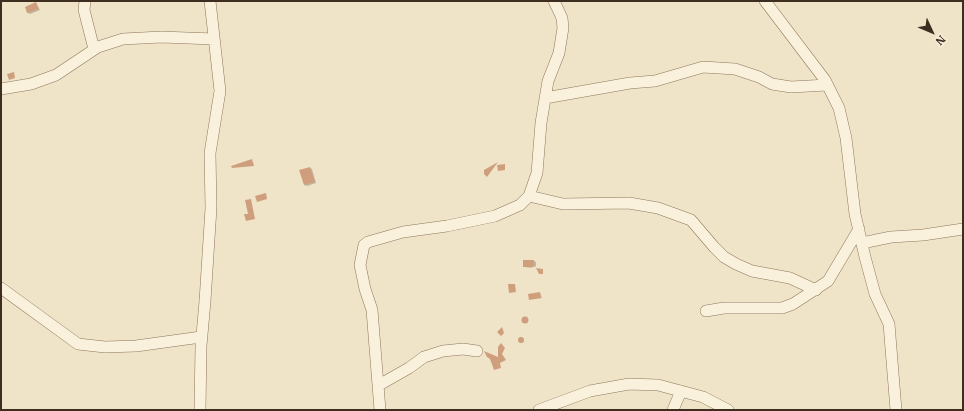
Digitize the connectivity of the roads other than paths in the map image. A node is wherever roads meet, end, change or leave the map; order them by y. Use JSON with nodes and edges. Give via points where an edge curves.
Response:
{"nodes":[{"id":1,"x":85,"y":1,"type":"edge"},
{"id":2,"x":210,"y":1,"type":"edge"},
{"id":3,"x":554,"y":1,"type":"edge"},
{"id":4,"x":765,"y":1,"type":"edge"},
{"id":5,"x":214,"y":40,"type":"junction"},
{"id":6,"x":94,"y":50,"type":"junction"},
{"id":7,"x":827,"y":85,"type":"junction"},
{"id":8,"x":1,"y":89,"type":"edge"},
{"id":9,"x":546,"y":98,"type":"junction"},
{"id":10,"x":529,"y":196,"type":"junction"},
{"id":11,"x":858,"y":229,"type":"junction"},
{"id":12,"x":963,"y":229,"type":"edge"},
{"id":13,"x":862,"y":243,"type":"junction"},
{"id":14,"x":1,"y":288,"type":"edge"},
{"id":15,"x":816,"y":290,"type":"junction"},
{"id":16,"x":706,"y":311,"type":"dead end"},
{"id":17,"x":202,"y":337,"type":"junction"},
{"id":18,"x":477,"y":351,"type":"dead end"},
{"id":19,"x":379,"y":385,"type":"junction"},
{"id":20,"x":681,"y":392,"type":"junction"},
{"id":21,"x":200,"y":410,"type":"edge"},
{"id":22,"x":380,"y":410,"type":"edge"},
{"id":23,"x":539,"y":410,"type":"edge"},
{"id":24,"x":673,"y":410,"type":"edge"},
{"id":25,"x":728,"y":410,"type":"edge"},
{"id":26,"x":896,"y":410,"type":"edge"}],
"edges":[{"from":1,"to":6,"type":"street","via":[[84,10]]},
{"from":2,"to":5,"type":"street"},
{"from":3,"to":9,"type":"street","via":[[562,18],[563,28],[559,53],[548,82]]},
{"from":4,"to":7,"type":"street"},
{"from":5,"to":6,"type":"street","via":[[161,37],[123,39]]},
{"from":5,"to":17,"type":"street","via":[[220,91],[210,153],[210,208]]},
{"from":6,"to":8,"type":"street","via":[[56,76]]},
{"from":7,"to":9,"type":"street","via":[[792,87],[772,84],[735,69],[703,67],[655,81]]},
{"from":7,"to":11,"type":"street","via":[[839,108],[846,138]]},
{"from":9,"to":10,"type":"street","via":[[536,173]]},
{"from":10,"to":15,"type":"street","via":[[564,204],[629,203],[658,208],[691,220],[724,257],[736,264],[752,271],[790,278]]},
{"from":10,"to":19,"type":"street","via":[[520,205],[495,216],[403,232],[364,245],[360,265],[372,310]]},
{"from":11,"to":13,"type":"street"},
{"from":11,"to":15,"type":"street","via":[[828,281]]},
{"from":12,"to":13,"type":"street"},
{"from":13,"to":26,"type":"street","via":[[875,294],[889,324]]},
{"from":14,"to":17,"type":"street","via":[[78,344],[105,347],[136,346]]},
{"from":15,"to":16,"type":"street","via":[[782,308],[724,308]]},
{"from":17,"to":21,"type":"street"},
{"from":18,"to":19,"type":"street","via":[[443,351],[424,357]]},
{"from":19,"to":22,"type":"street"},
{"from":20,"to":23,"type":"street","via":[[658,385],[629,384],[590,391]]},
{"from":20,"to":24,"type":"street"},
{"from":20,"to":25,"type":"street","via":[[703,397]]}]}
